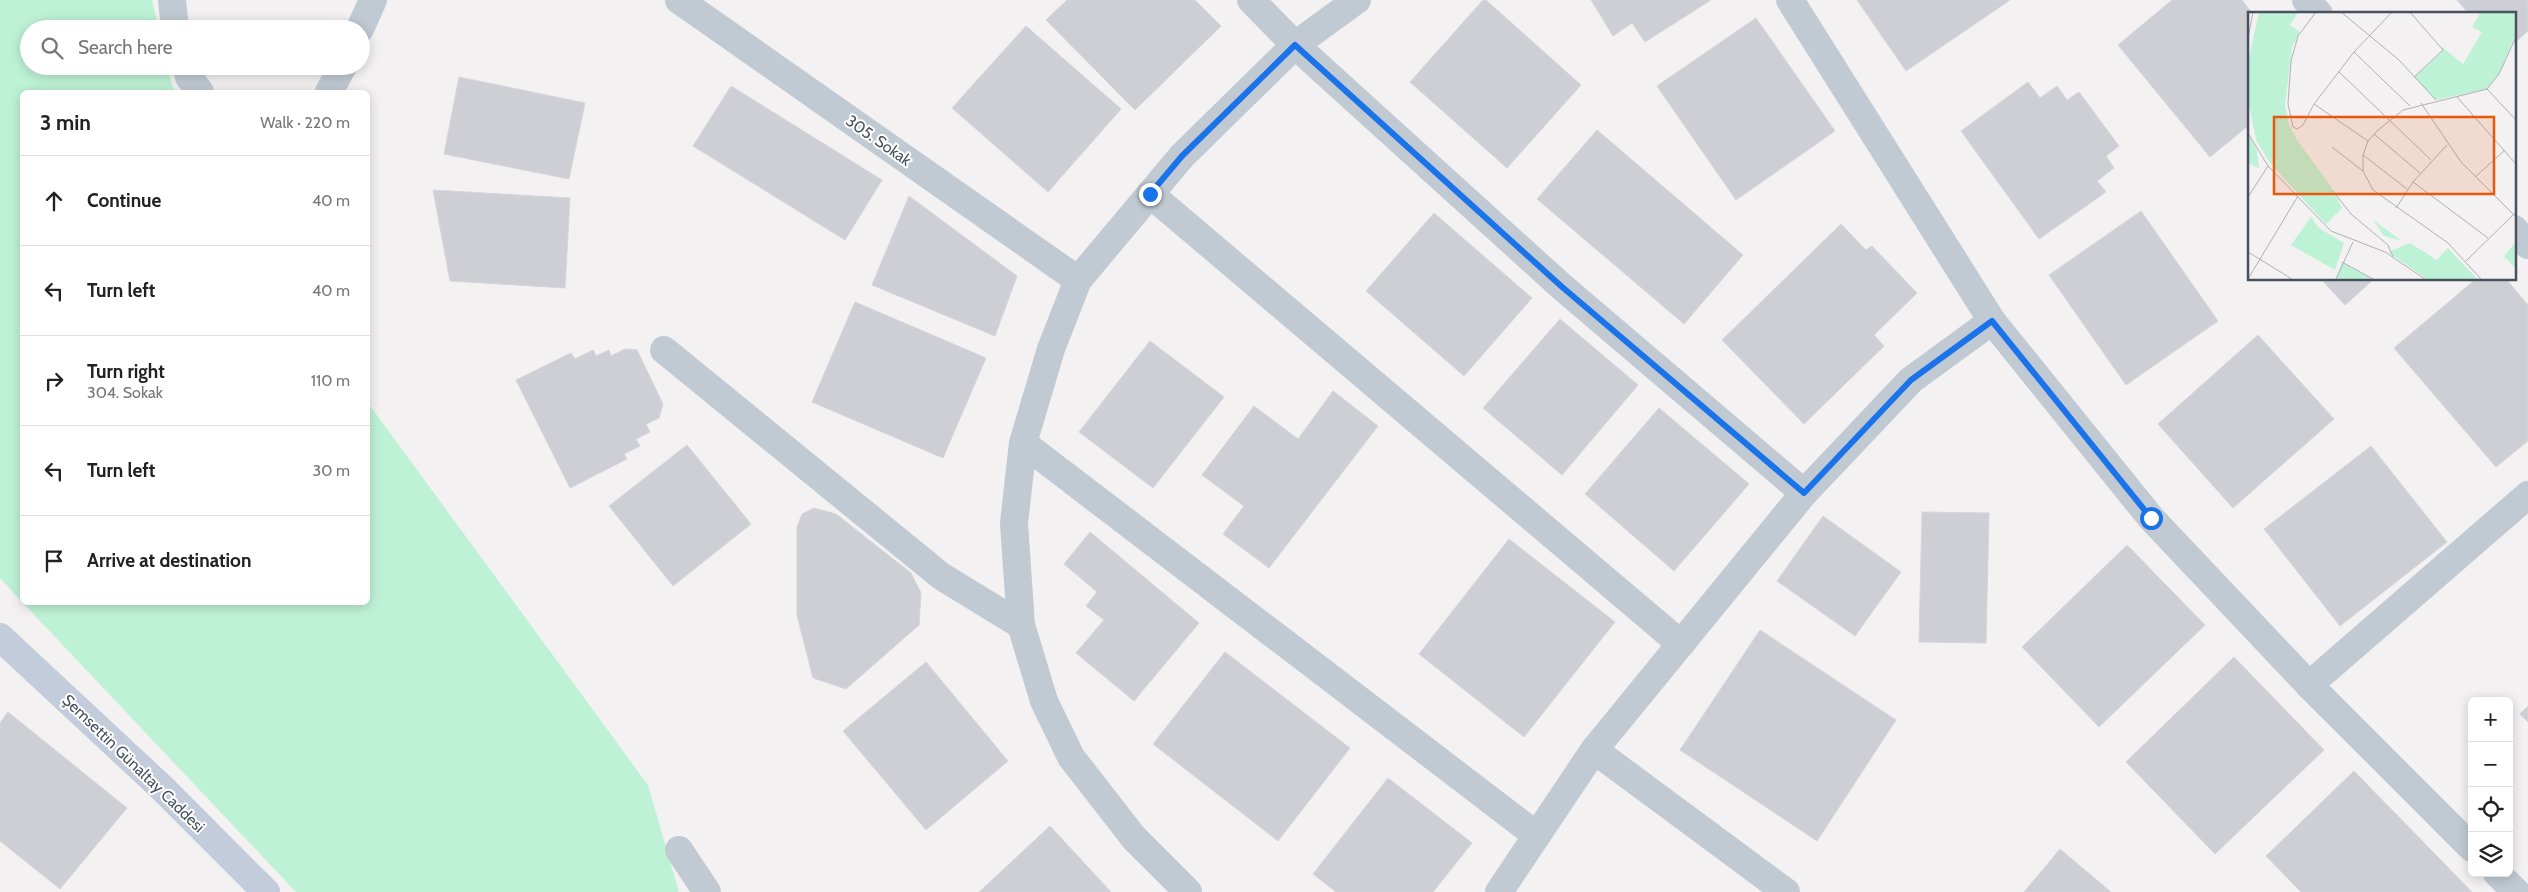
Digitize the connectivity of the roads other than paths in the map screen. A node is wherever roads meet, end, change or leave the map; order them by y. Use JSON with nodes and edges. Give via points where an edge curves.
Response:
{"nodes":[{"id":1,"x":172,"y":0,"type":"edge"},
{"id":2,"x":374,"y":0,"type":"edge"},
{"id":3,"x":679,"y":0,"type":"edge"},
{"id":4,"x":1251,"y":0,"type":"edge"},
{"id":5,"x":1357,"y":0,"type":"edge"},
{"id":6,"x":1790,"y":0,"type":"edge"},
{"id":7,"x":2306,"y":0,"type":"edge"},
{"id":8,"x":2317,"y":12,"type":"edge"},
{"id":9,"x":174,"y":20,"type":"edge"},
{"id":10,"x":364,"y":20,"type":"edge"},
{"id":11,"x":1295,"y":45,"type":"junction"},
{"id":12,"x":188,"y":75,"type":"edge"},
{"id":13,"x":338,"y":75,"type":"edge"},
{"id":14,"x":199,"y":90,"type":"edge"},
{"id":15,"x":330,"y":90,"type":"edge"},
{"id":16,"x":1150,"y":194,"type":"junction"},
{"id":17,"x":2516,"y":232,"type":"edge"},
{"id":18,"x":2528,"y":245,"type":"edge"},
{"id":19,"x":1078,"y":280,"type":"junction"},
{"id":20,"x":1992,"y":321,"type":"junction"},
{"id":21,"x":664,"y":350,"type":"dead end"},
{"id":22,"x":1023,"y":443,"type":"junction"},
{"id":23,"x":1804,"y":493,"type":"junction"},
{"id":24,"x":2528,"y":495,"type":"edge"},
{"id":25,"x":1021,"y":625,"type":"junction"},
{"id":26,"x":0,"y":637,"type":"edge"},
{"id":27,"x":1681,"y":644,"type":"junction"},
{"id":28,"x":2310,"y":686,"type":"junction"},
{"id":29,"x":1594,"y":750,"type":"junction"},
{"id":30,"x":1536,"y":835,"type":"junction"},
{"id":31,"x":2468,"y":844,"type":"edge"},
{"id":32,"x":679,"y":850,"type":"dead end"},
{"id":33,"x":2501,"y":877,"type":"edge"},
{"id":34,"x":266,"y":892,"type":"edge"},
{"id":35,"x":707,"y":892,"type":"edge"},
{"id":36,"x":1188,"y":892,"type":"edge"},
{"id":37,"x":1499,"y":892,"type":"edge"},
{"id":38,"x":1786,"y":892,"type":"edge"},
{"id":39,"x":2516,"y":892,"type":"edge"}],
"edges":[{"from":1,"to":9,"type":"street"},
{"from":2,"to":10,"type":"street"},
{"from":3,"to":19,"type":"street","name":"305. Sokak"},
{"from":4,"to":11,"type":"street"},
{"from":5,"to":11,"type":"street"},
{"from":6,"to":20,"type":"street"},
{"from":7,"to":8,"type":"street"},
{"from":11,"to":16,"type":"street","via":[[1182,156]]},
{"from":11,"to":23,"type":"street","via":[[1561,286]]},
{"from":12,"to":14,"type":"street"},
{"from":13,"to":15,"type":"street"},
{"from":16,"to":19,"type":"street"},
{"from":16,"to":27,"type":"street"},
{"from":17,"to":18,"type":"street"},
{"from":19,"to":22,"type":"street","via":[[1051,349]]},
{"from":20,"to":23,"type":"street","via":[[1911,380]]},
{"from":20,"to":28,"type":"street","via":[[2151,518]]},
{"from":21,"to":25,"type":"street","via":[[941,576]]},
{"from":22,"to":25,"type":"street","via":[[1014,523]]},
{"from":22,"to":30,"type":"street"},
{"from":23,"to":27,"type":"street"},
{"from":24,"to":28,"type":"street"},
{"from":25,"to":36,"type":"street","via":[[1044,700],[1071,757],[1134,838]]},
{"from":26,"to":34,"type":"main road","name":"Şemsettin Günaltay Caddesi","via":[[161,787]]},
{"from":27,"to":29,"type":"street"},
{"from":28,"to":31,"type":"street"},
{"from":29,"to":30,"type":"street"},
{"from":29,"to":38,"type":"street"},
{"from":30,"to":37,"type":"street"},
{"from":32,"to":35,"type":"street"},
{"from":33,"to":39,"type":"street"}]}
